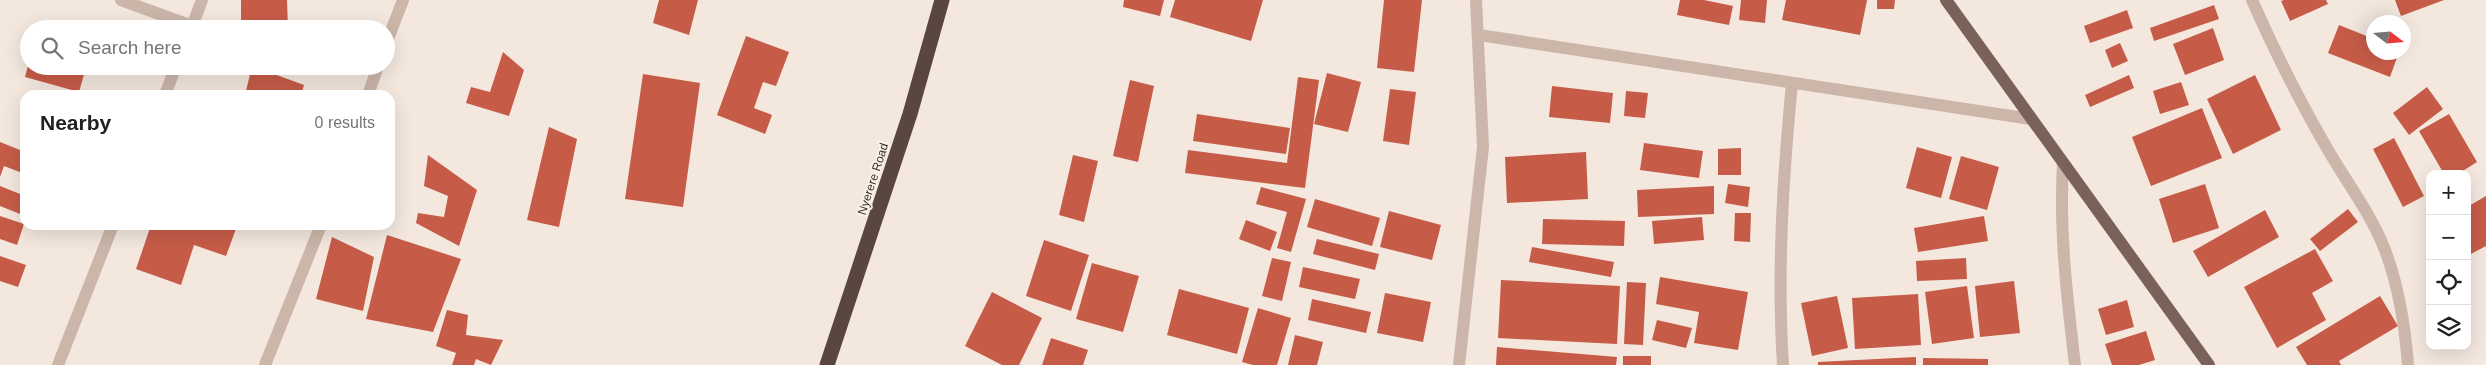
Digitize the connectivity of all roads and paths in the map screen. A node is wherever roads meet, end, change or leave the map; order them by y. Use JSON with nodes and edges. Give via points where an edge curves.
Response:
{"nodes":[{"id":1,"x":121,"y":0,"type":"edge"},
{"id":2,"x":202,"y":0,"type":"edge"},
{"id":3,"x":403,"y":0,"type":"edge"},
{"id":4,"x":942,"y":0,"type":"edge"},
{"id":5,"x":1476,"y":0,"type":"edge"},
{"id":6,"x":1946,"y":0,"type":"edge"},
{"id":7,"x":2252,"y":0,"type":"edge"},
{"id":8,"x":174,"y":20,"type":"edge"},
{"id":9,"x":195,"y":20,"type":"edge"},
{"id":10,"x":395,"y":21,"type":"edge"},
{"id":11,"x":1478,"y":35,"type":"junction"},
{"id":12,"x":173,"y":75,"type":"edge"},
{"id":13,"x":375,"y":75,"type":"edge"},
{"id":14,"x":1792,"y":83,"type":"junction"},
{"id":15,"x":167,"y":90,"type":"edge"},
{"id":16,"x":370,"y":90,"type":"edge"},
{"id":17,"x":2031,"y":119,"type":"junction"},
{"id":18,"x":2063,"y":163,"type":"junction"},
{"id":19,"x":111,"y":230,"type":"edge"},
{"id":20,"x":319,"y":230,"type":"edge"},
{"id":21,"x":58,"y":365,"type":"edge"},
{"id":22,"x":265,"y":365,"type":"edge"},
{"id":23,"x":827,"y":365,"type":"edge"},
{"id":24,"x":1459,"y":365,"type":"edge"},
{"id":25,"x":1783,"y":365,"type":"edge"},
{"id":26,"x":2075,"y":365,"type":"edge"},
{"id":27,"x":2209,"y":365,"type":"edge"},
{"id":28,"x":2408,"y":365,"type":"edge"}],
"edges":[{"from":1,"to":8,"type":"street"},
{"from":2,"to":9,"type":"street"},
{"from":3,"to":10,"type":"street"},
{"from":4,"to":23,"type":"highway","name":"Nyerere Road","via":[[910,114]]},
{"from":5,"to":11,"type":"street"},
{"from":6,"to":17,"type":"main road"},
{"from":7,"to":28,"type":"street","via":[[2331,154],[2365,209],[2385,250],[2396,284]]},
{"from":11,"to":14,"type":"street"},
{"from":11,"to":24,"type":"street","via":[[1483,147]]},
{"from":12,"to":15,"type":"street"},
{"from":13,"to":16,"type":"street"},
{"from":14,"to":17,"type":"street"},
{"from":14,"to":25,"type":"street","via":[[1783,176]]},
{"from":17,"to":18,"type":"main road"},
{"from":18,"to":26,"type":"street","via":[[2062,256]]},
{"from":18,"to":27,"type":"main road"},
{"from":19,"to":21,"type":"street"},
{"from":20,"to":22,"type":"street"}]}
